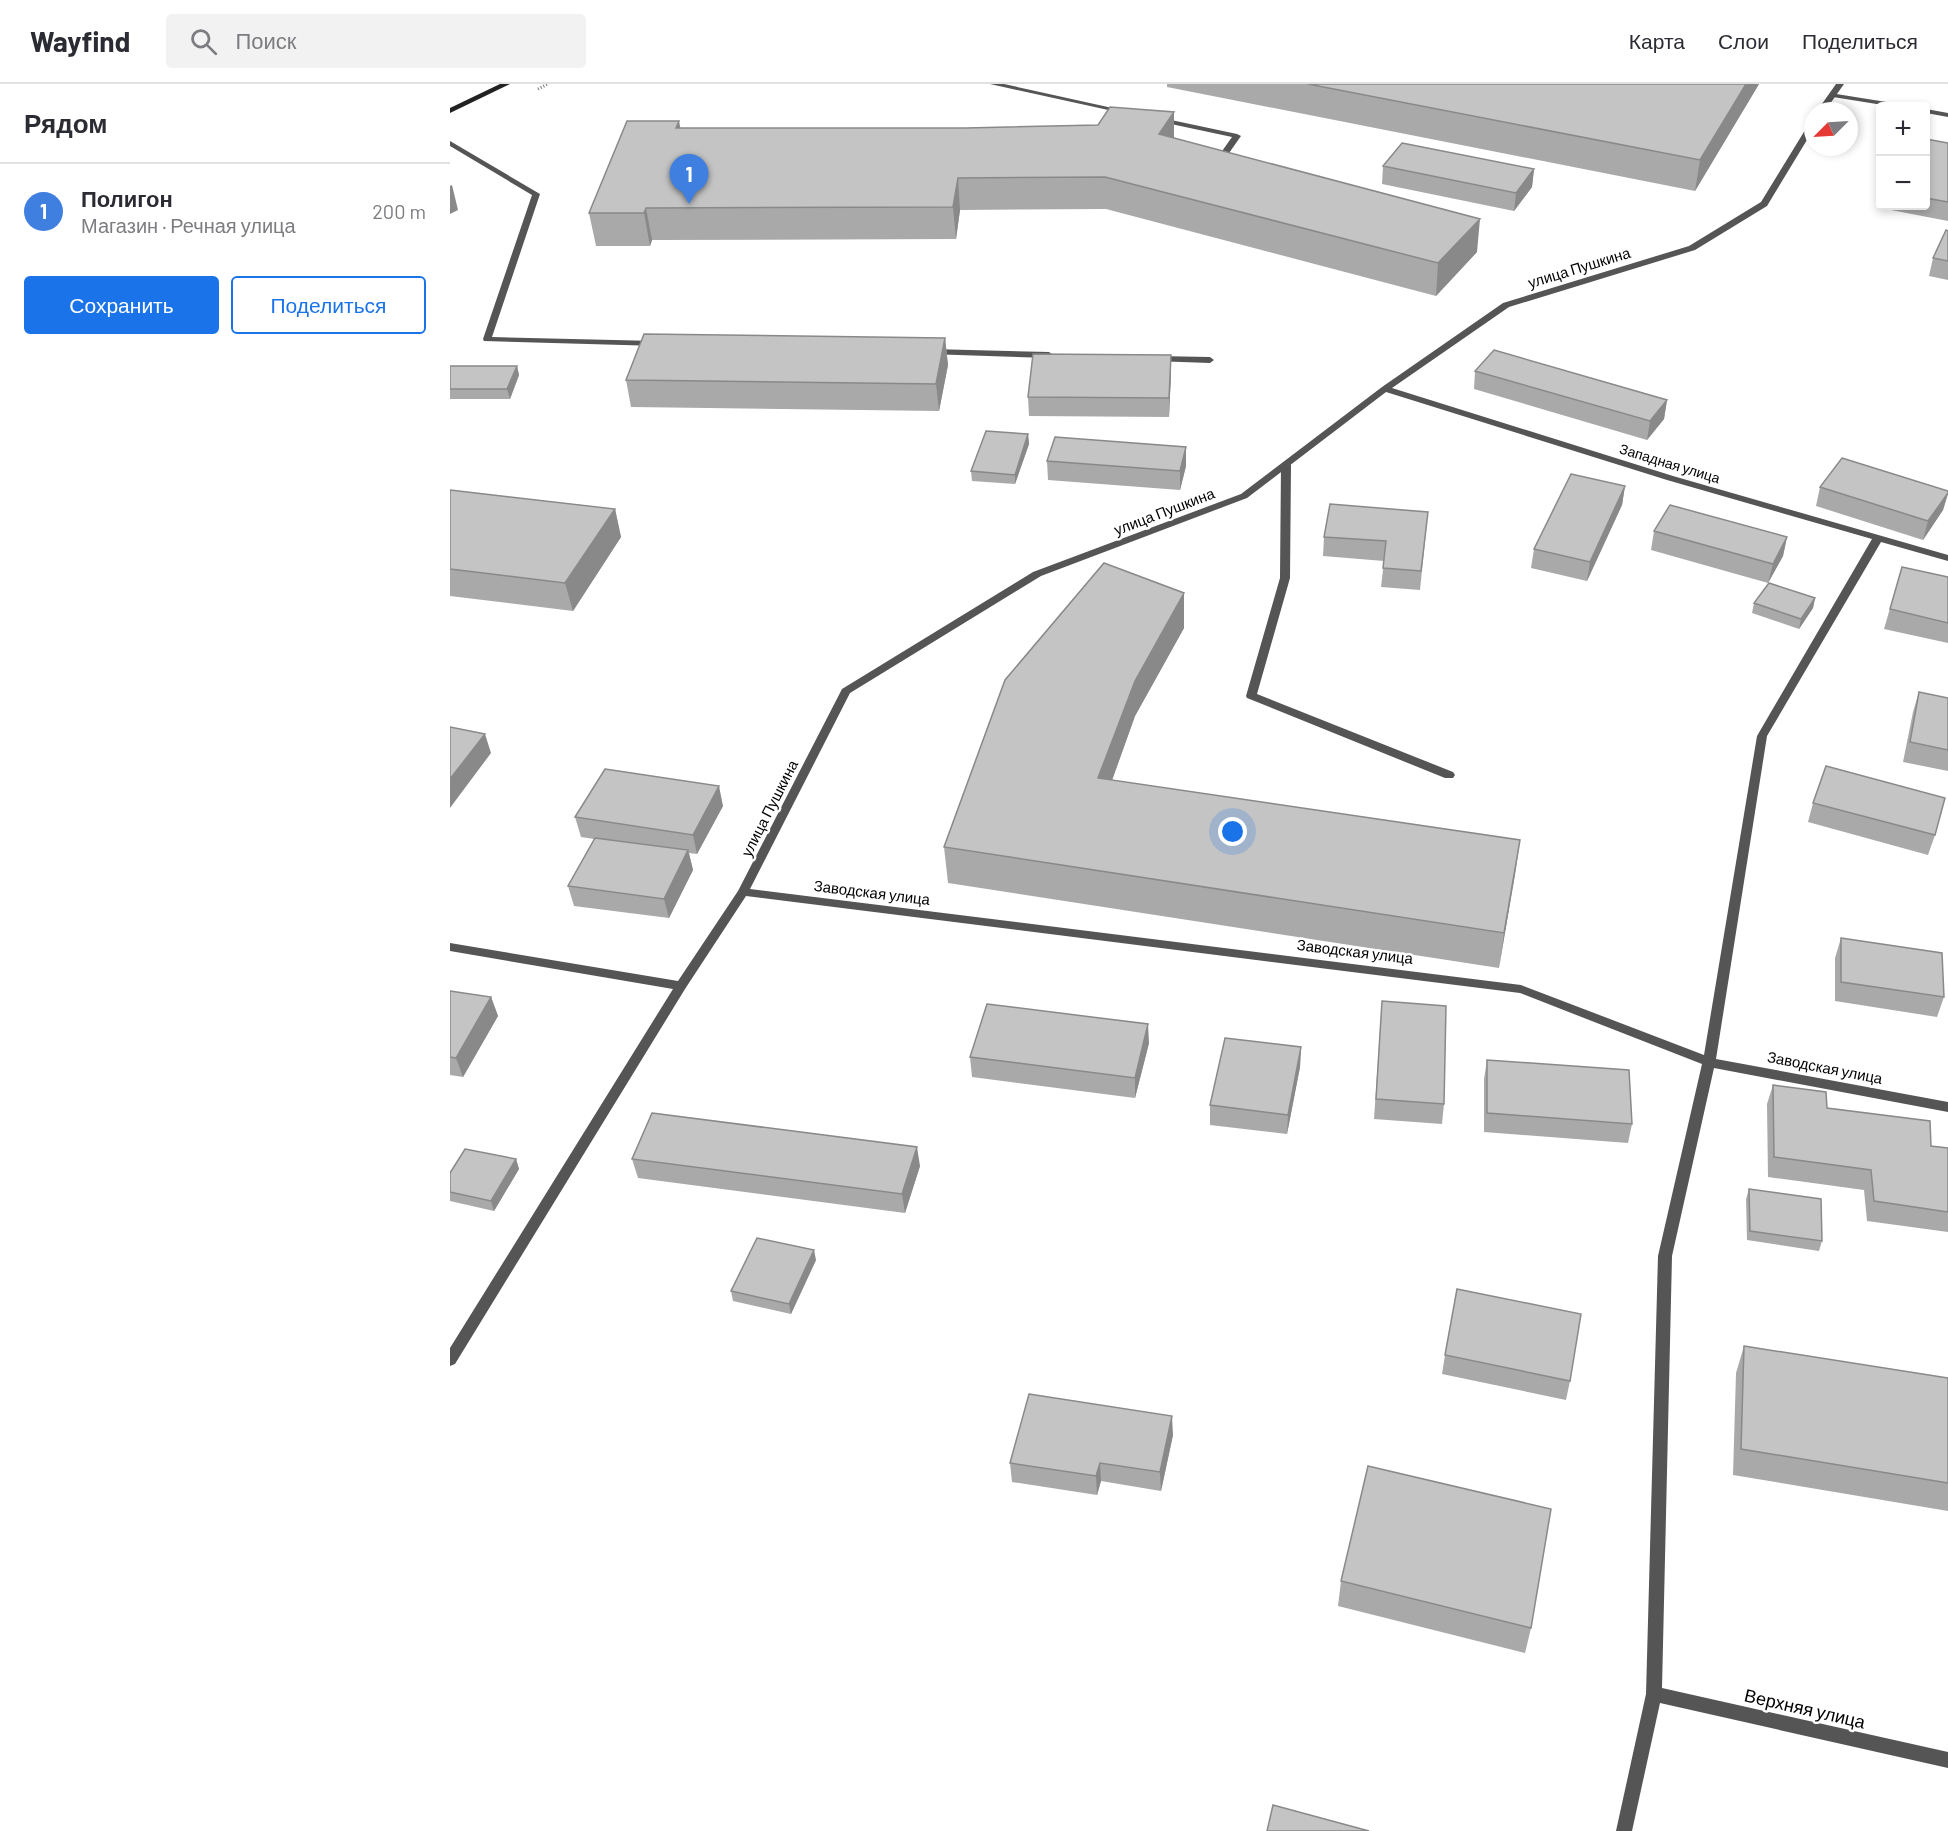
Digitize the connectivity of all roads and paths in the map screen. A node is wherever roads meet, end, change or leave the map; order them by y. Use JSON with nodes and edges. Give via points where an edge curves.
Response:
{"nodes":[{"id":1,"x":507,"y":84,"type":"edge"},
{"id":2,"x":994,"y":84,"type":"edge"},
{"id":3,"x":1840,"y":84,"type":"edge"},
{"id":4,"x":1833,"y":95,"type":"junction"},
{"id":5,"x":1828,"y":102,"type":"edge"},
{"id":6,"x":1876,"y":102,"type":"edge"},
{"id":7,"x":450,"y":111,"type":"edge"},
{"id":8,"x":1930,"y":112,"type":"edge"},
{"id":9,"x":1133,"y":114,"type":"edge"},
{"id":10,"x":1948,"y":115,"type":"edge"},
{"id":11,"x":1156,"y":118,"type":"edge"},
{"id":12,"x":1804,"y":139,"type":"edge"},
{"id":13,"x":450,"y":143,"type":"edge"},
{"id":14,"x":1219,"y":161,"type":"edge"},
{"id":15,"x":665,"y":344,"type":"edge"},
{"id":16,"x":926,"y":352,"type":"edge"},
{"id":17,"x":1056,"y":356,"type":"edge"},
{"id":18,"x":1151,"y":358,"type":"edge"},
{"id":19,"x":1210,"y":360,"type":"dead end"},
{"id":20,"x":1385,"y":389,"type":"junction"},
{"id":21,"x":1286,"y":465,"type":"junction"},
{"id":22,"x":1878,"y":538,"type":"junction"},
{"id":23,"x":1948,"y":558,"type":"edge"},
{"id":24,"x":1449,"y":775,"type":"dead end"},
{"id":25,"x":743,"y":892,"type":"junction"},
{"id":26,"x":450,"y":947,"type":"edge"},
{"id":27,"x":681,"y":986,"type":"junction"},
{"id":28,"x":1709,"y":1062,"type":"junction"},
{"id":29,"x":1948,"y":1107,"type":"edge"},
{"id":30,"x":450,"y":1360,"type":"edge"},
{"id":31,"x":1654,"y":1694,"type":"junction"},
{"id":32,"x":1948,"y":1760,"type":"edge"},
{"id":33,"x":1624,"y":1831,"type":"edge"}],
"edges":[{"from":1,"to":7,"type":"main road"},
{"from":2,"to":9,"type":"street"},
{"from":3,"to":4,"type":"street"},
{"from":4,"to":5,"type":"street"},
{"from":4,"to":6,"type":"street"},
{"from":8,"to":10,"type":"street"},
{"from":11,"to":14,"type":"street","via":[[1237,136]]},
{"from":12,"to":20,"type":"street","name":"улица Пушкина","via":[[1764,204],[1692,248],[1506,305]]},
{"from":13,"to":15,"type":"street","via":[[536,194],[487,339]]},
{"from":16,"to":17,"type":"street"},
{"from":18,"to":19,"type":"street"},
{"from":20,"to":21,"type":"street","name":"улица Пушкина"},
{"from":20,"to":22,"type":"street","name":"Западная улица"},
{"from":21,"to":24,"type":"street","via":[[1285,578],[1251,696]]},
{"from":21,"to":25,"type":"street","name":"улица Пушкина","via":[[1244,496],[1037,574],[846,691]]},
{"from":22,"to":23,"type":"street","name":"Западная улица"},
{"from":22,"to":28,"type":"street","via":[[1762,736]]},
{"from":25,"to":27,"type":"street","name":"улица Пушкина"},
{"from":25,"to":28,"type":"street","name":"Заводская улица","via":[[1521,989]]},
{"from":26,"to":27,"type":"street"},
{"from":27,"to":30,"type":"street","name":"улица Пушкина"},
{"from":28,"to":29,"type":"street","name":"Заводская улица"},
{"from":28,"to":31,"type":"street","via":[[1665,1256]]},
{"from":31,"to":32,"type":"street","name":"Верхняя улица"},
{"from":31,"to":33,"type":"street"}]}
